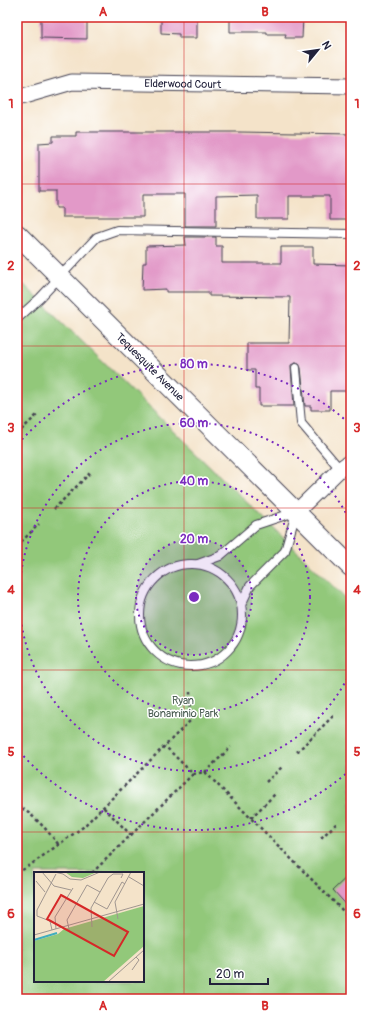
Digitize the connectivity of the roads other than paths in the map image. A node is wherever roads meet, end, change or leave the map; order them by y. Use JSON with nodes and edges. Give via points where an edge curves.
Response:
{"nodes":[{"id":1,"x":351,"y":86,"type":"edge"},
{"id":2,"x":17,"y":98,"type":"edge"},
{"id":3,"x":17,"y":234,"type":"edge"},
{"id":4,"x":351,"y":234,"type":"edge"},
{"id":5,"x":59,"y":277,"type":"junction"},
{"id":6,"x":17,"y":319,"type":"edge"},
{"id":7,"x":296,"y":368,"type":"dead end"},
{"id":8,"x":345,"y":465,"type":"edge"},
{"id":9,"x":296,"y":512,"type":"junction"},
{"id":10,"x":198,"y":564,"type":"junction"},
{"id":11,"x":351,"y":567,"type":"edge"},
{"id":12,"x":242,"y":605,"type":"junction"}],
"edges":[{"from":1,"to":2,"type":"street","name":"Elderwood Court","via":[[72,82]]},
{"from":3,"to":5,"type":"street","name":"Tequesquite Avenue"},
{"from":4,"to":5,"type":"lane","via":[[117,230],[97,237]]},
{"from":5,"to":6,"type":"lane"},
{"from":5,"to":9,"type":"street","name":"Tequesquite Avenue"},
{"from":7,"to":8,"type":"lane","via":[[301,423]]},
{"from":8,"to":9,"type":"street"},
{"from":9,"to":10,"type":"lane","via":[[256,525],[220,556]]},
{"from":9,"to":11,"type":"street","name":"Tequesquite Avenue"},
{"from":9,"to":12,"type":"lane","via":[[285,551],[250,586]]},
{"from":10,"to":12,"type":"lane","via":[[213,568],[226,578],[236,590]]},
{"from":10,"to":12,"type":"lane","via":[[181,564],[166,570],[153,580],[145,592],[140,608],[140,624],[145,640],[155,653],[169,662],[194,667],[221,657],[233,645],[240,630]]}]}
